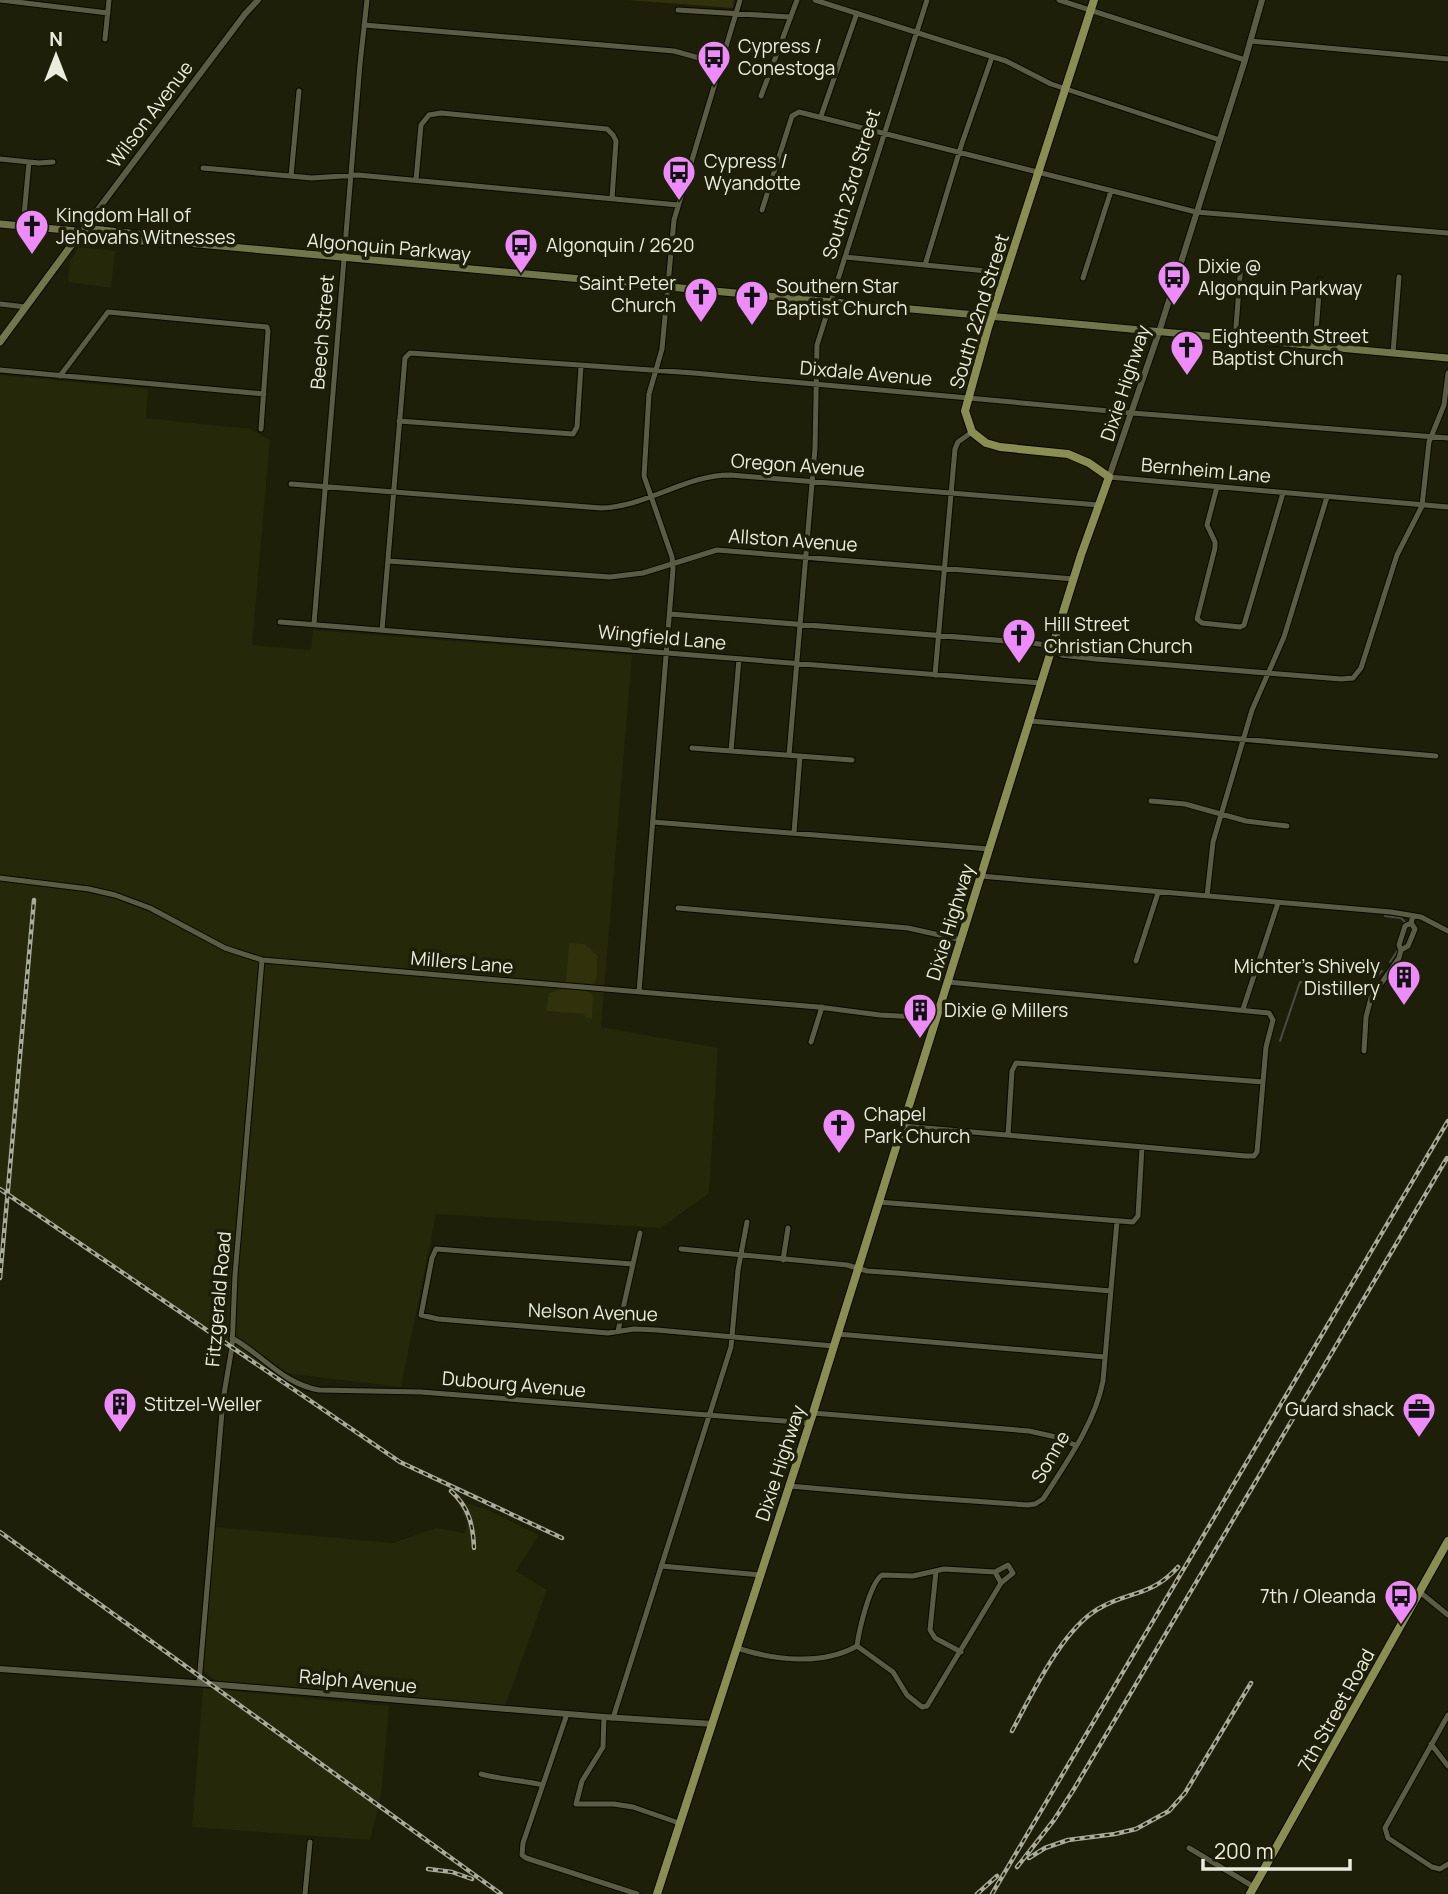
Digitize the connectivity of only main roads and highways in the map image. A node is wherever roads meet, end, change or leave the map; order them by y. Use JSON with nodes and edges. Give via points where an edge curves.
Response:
{"nodes":[{"id":1,"x":1094,"y":0,"type":"edge"},
{"id":2,"x":0,"y":224,"type":"edge"},
{"id":3,"x":85,"y":232,"type":"junction"},
{"id":4,"x":991,"y":317,"type":"junction"},
{"id":5,"x":0,"y":342,"type":"edge"},
{"id":6,"x":1448,"y":358,"type":"edge"},
{"id":7,"x":972,"y":432,"type":"joint"},
{"id":8,"x":1110,"y":477,"type":"joint"},
{"id":9,"x":1448,"y":1541,"type":"edge"},
{"id":10,"x":1252,"y":1890,"type":"edge"},
{"id":11,"x":657,"y":1894,"type":"edge"}],
"edges":[{"from":1,"to":4,"type":"main road","name":"South 22nd Street"},
{"from":2,"to":3,"type":"main road","name":"Algonquin Parkway"},
{"from":3,"to":4,"type":"main road","name":"Algonquin Parkway","via":[[162,243]]},
{"from":3,"to":5,"type":"main road"},
{"from":4,"to":6,"type":"main road","name":"Algonquin Parkway"},
{"from":4,"to":7,"type":"main road","name":"South 22nd Street","via":[[965,411]]},
{"from":7,"to":8,"type":"main road","name":"Bernheim Lane","via":[[992,446],[1068,454]]},
{"from":8,"to":11,"type":"main road","name":"Dixie Highway"},
{"from":9,"to":10,"type":"main road","name":"7th Street Road"}]}
